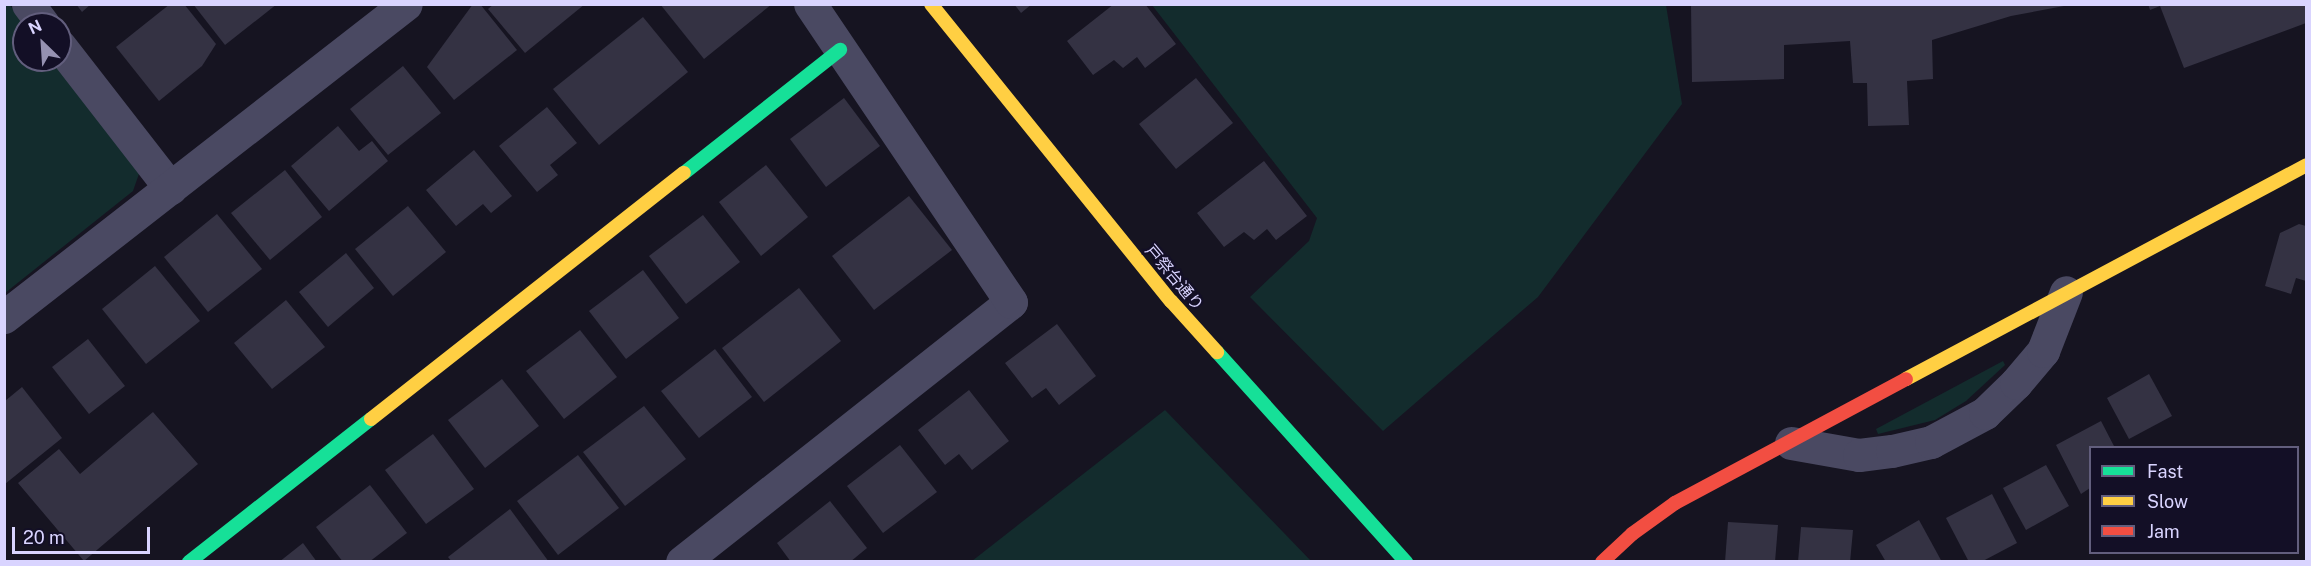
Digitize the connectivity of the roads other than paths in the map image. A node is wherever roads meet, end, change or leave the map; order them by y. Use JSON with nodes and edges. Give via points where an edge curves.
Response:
{"nodes":[{"id":1,"x":405,"y":4,"type":"edge"},
{"id":2,"x":810,"y":4,"type":"edge"},
{"id":3,"x":931,"y":4,"type":"edge"},
{"id":4,"x":840,"y":50,"type":"junction"},
{"id":5,"x":72,"y":61,"type":"edge"},
{"id":6,"x":2307,"y":165,"type":"edge"},
{"id":7,"x":170,"y":188,"type":"junction"},
{"id":8,"x":2066,"y":292,"type":"junction"},
{"id":9,"x":4,"y":317,"type":"edge"},
{"id":10,"x":1791,"y":443,"type":"junction"},
{"id":11,"x":189,"y":561,"type":"edge"},
{"id":12,"x":682,"y":561,"type":"edge"},
{"id":13,"x":1406,"y":561,"type":"edge"},
{"id":14,"x":1602,"y":561,"type":"edge"}],
"edges":[{"from":1,"to":7,"type":"street"},
{"from":2,"to":4,"type":"street"},
{"from":3,"to":13,"type":"street","name":"戸祭台通り","via":[[1171,301]]},
{"from":4,"to":11,"type":"street"},
{"from":4,"to":12,"type":"street","via":[[1011,302]]},
{"from":5,"to":7,"type":"street"},
{"from":6,"to":8,"type":"street"},
{"from":7,"to":9,"type":"street"},
{"from":8,"to":10,"type":"street"},
{"from":8,"to":10,"type":"street","via":[[2043,351],[1985,413],[1931,442],[1892,451],[1859,455]]},
{"from":10,"to":14,"type":"street","via":[[1675,503]]}]}
